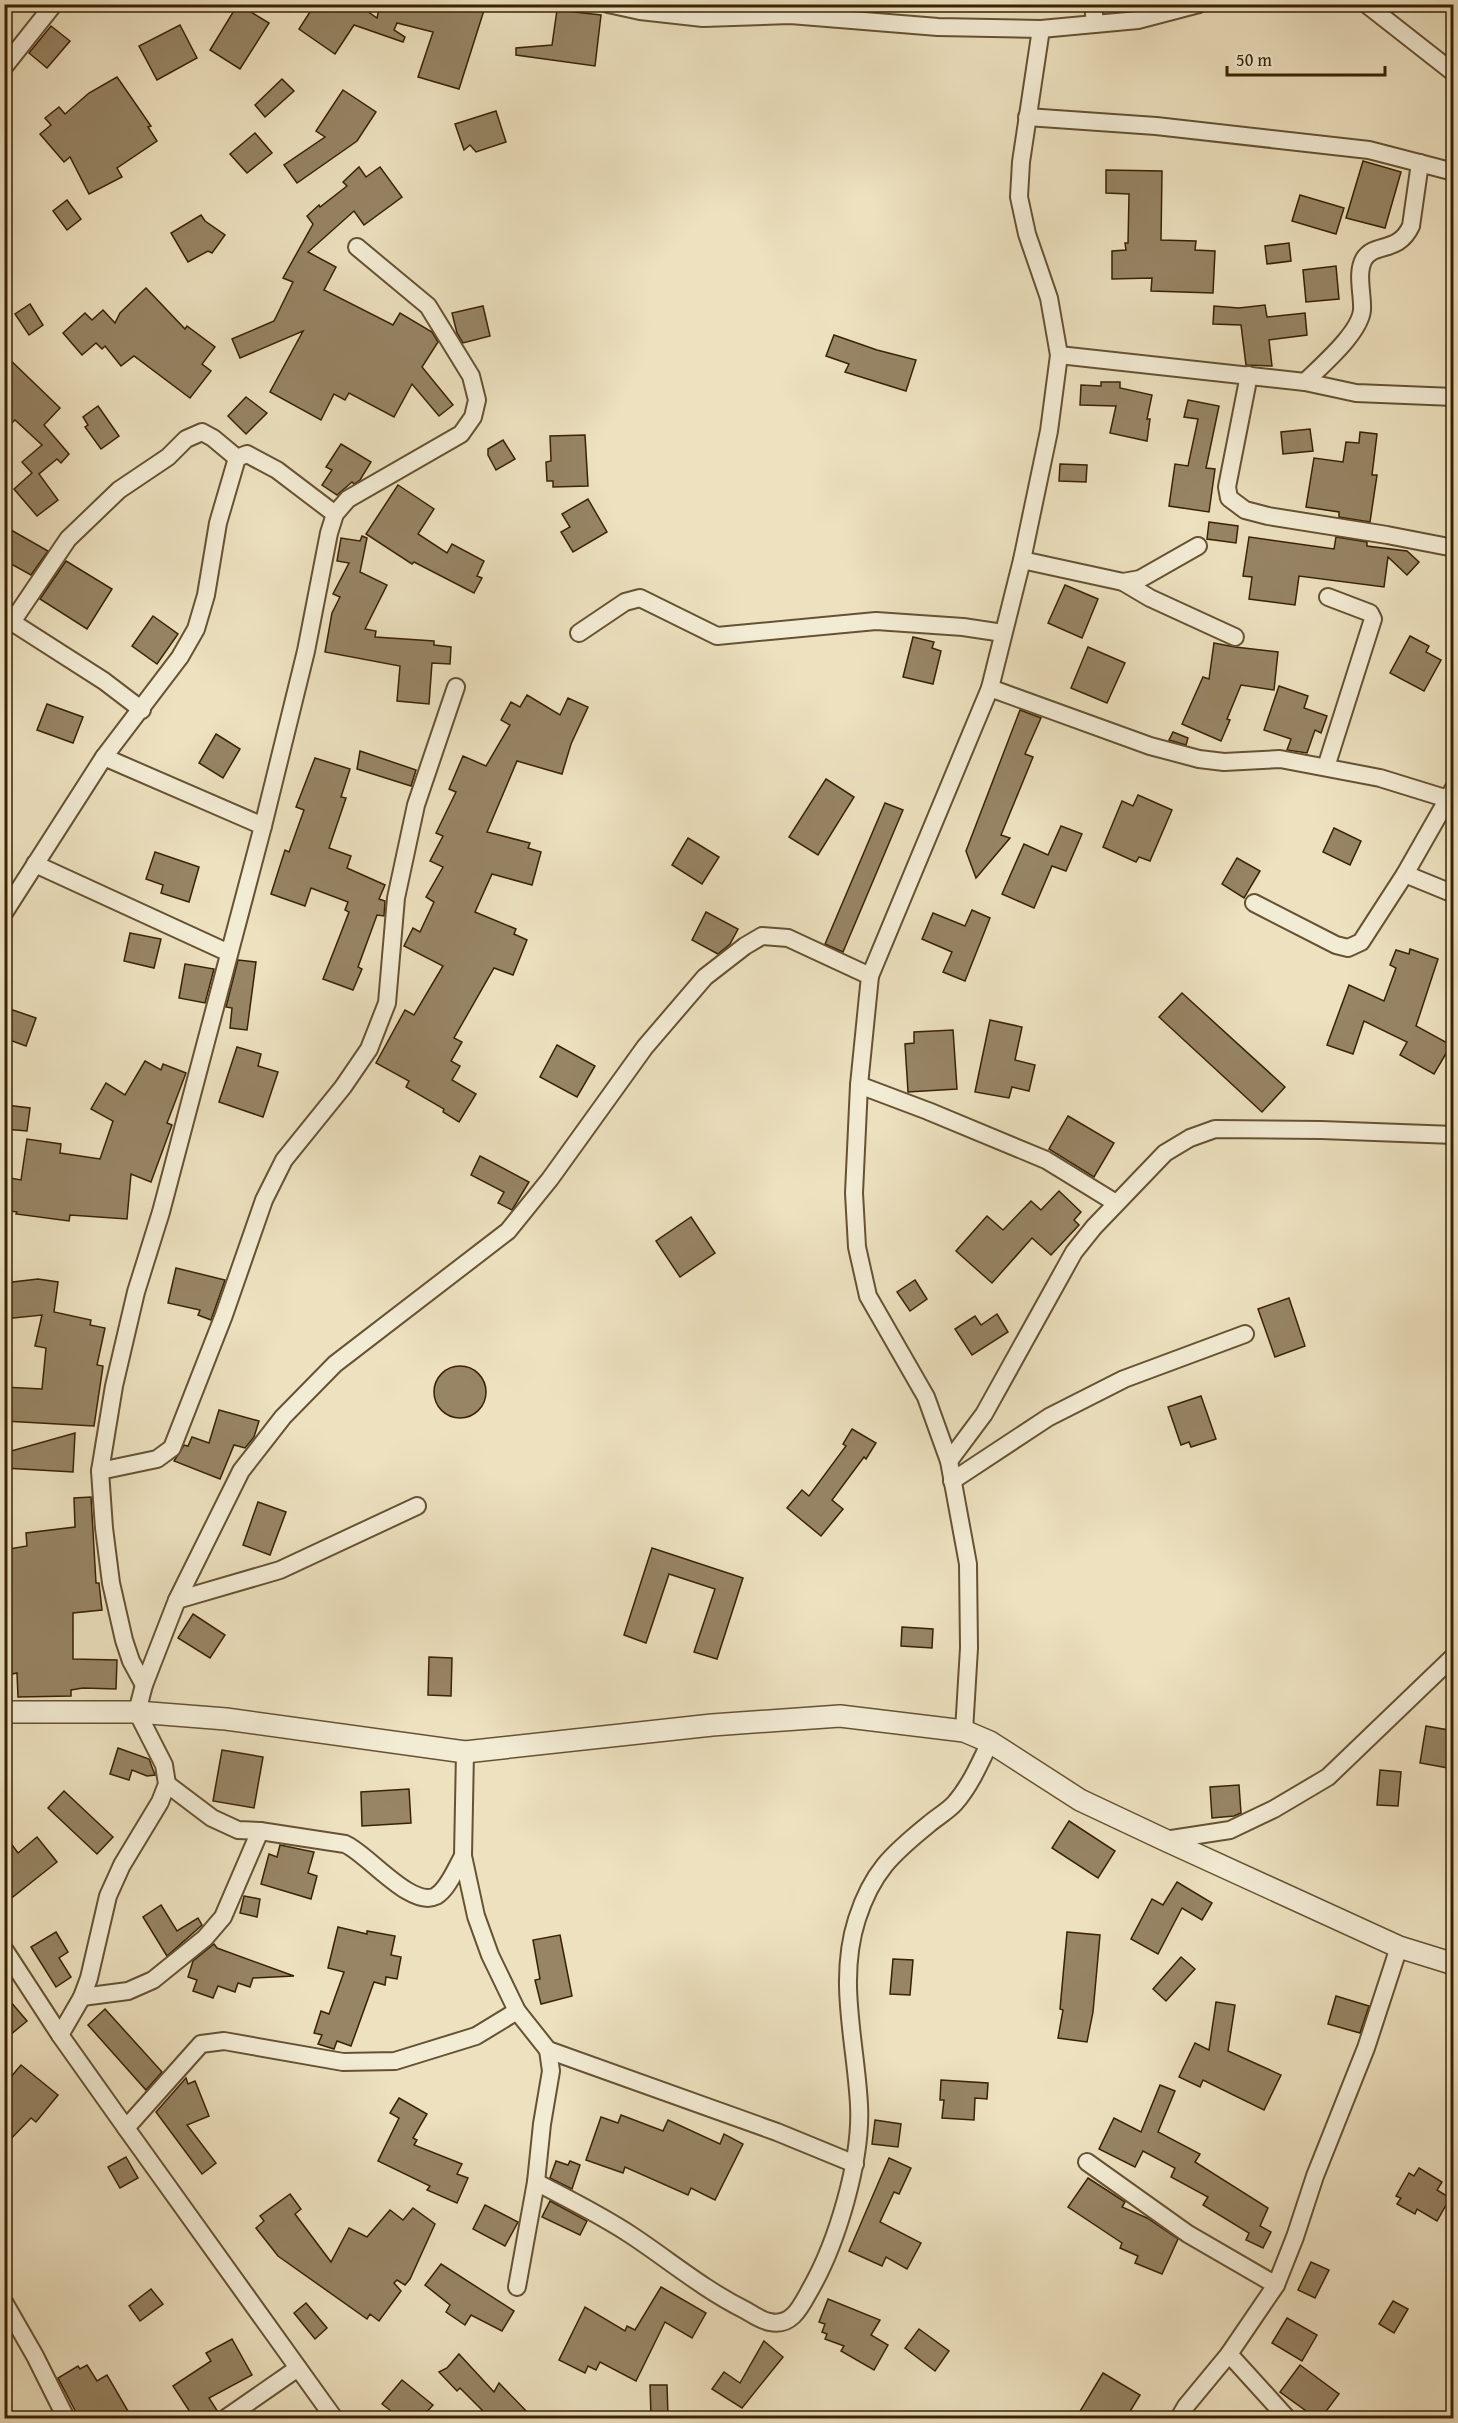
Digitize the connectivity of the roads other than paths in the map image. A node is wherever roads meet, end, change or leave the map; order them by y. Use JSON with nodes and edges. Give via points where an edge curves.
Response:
{"nodes":[{"id":1,"x":54,"y":4,"type":"edge"},
{"id":2,"x":608,"y":4,"type":"edge"},
{"id":3,"x":1093,"y":4,"type":"edge"},
{"id":4,"x":1199,"y":4,"type":"edge"},
{"id":5,"x":1366,"y":4,"type":"edge"},
{"id":6,"x":1095,"y":24,"type":"junction"},
{"id":7,"x":1041,"y":29,"type":"junction"},
{"id":8,"x":4,"y":67,"type":"edge"},
{"id":9,"x":1454,"y":73,"type":"edge"},
{"id":10,"x":1027,"y":117,"type":"junction"},
{"id":11,"x":1420,"y":163,"type":"junction"},
{"id":12,"x":1454,"y":172,"type":"edge"},
{"id":13,"x":357,"y":247,"type":"dead end"},
{"id":14,"x":1059,"y":355,"type":"junction"},
{"id":15,"x":1249,"y":375,"type":"junction"},
{"id":16,"x":1305,"y":382,"type":"junction"},
{"id":17,"x":1454,"y":397,"type":"edge"},
{"id":18,"x":237,"y":458,"type":"junction"},
{"id":19,"x":335,"y":514,"type":"junction"},
{"id":20,"x":1198,"y":546,"type":"dead end"},
{"id":21,"x":1454,"y":548,"type":"edge"},
{"id":22,"x":1022,"y":560,"type":"junction"},
{"id":23,"x":1123,"y":582,"type":"junction"},
{"id":24,"x":1329,"y":597,"type":"dead end"},
{"id":25,"x":8,"y":620,"type":"edge"},
{"id":26,"x":579,"y":633,"type":"dead end"},
{"id":27,"x":1004,"y":633,"type":"junction"},
{"id":28,"x":1235,"y":637,"type":"dead end"},
{"id":29,"x":456,"y":687,"type":"dead end"},
{"id":30,"x":990,"y":688,"type":"junction"},
{"id":31,"x":142,"y":710,"type":"junction"},
{"id":32,"x":104,"y":757,"type":"junction"},
{"id":33,"x":1326,"y":766,"type":"junction"},
{"id":34,"x":1451,"y":794,"type":"edge"},
{"id":35,"x":263,"y":826,"type":"junction"},
{"id":36,"x":35,"y":864,"type":"junction"},
{"id":37,"x":1405,"y":874,"type":"junction"},
{"id":38,"x":1454,"y":894,"type":"edge"},
{"id":39,"x":1254,"y":903,"type":"dead end"},
{"id":40,"x":4,"y":913,"type":"edge"},
{"id":41,"x":229,"y":953,"type":"junction"},
{"id":42,"x":870,"y":976,"type":"junction"},
{"id":43,"x":859,"y":1085,"type":"junction"},
{"id":44,"x":1454,"y":1135,"type":"edge"},
{"id":45,"x":1116,"y":1203,"type":"junction"},
{"id":46,"x":1245,"y":1334,"type":"dead end"},
{"id":47,"x":949,"y":1461,"type":"junction"},
{"id":48,"x":100,"y":1471,"type":"junction"},
{"id":49,"x":952,"y":1481,"type":"junction"},
{"id":50,"x":417,"y":1506,"type":"dead end"},
{"id":51,"x":177,"y":1600,"type":"junction"},
{"id":52,"x":1454,"y":1656,"type":"edge"},
{"id":53,"x":144,"y":1685,"type":"junction"},
{"id":54,"x":4,"y":1712,"type":"edge"},
{"id":55,"x":137,"y":1712,"type":"junction"},
{"id":56,"x":964,"y":1731,"type":"junction"},
{"id":57,"x":990,"y":1742,"type":"junction"},
{"id":58,"x":465,"y":1752,"type":"junction"},
{"id":59,"x":167,"y":1784,"type":"junction"},
{"id":60,"x":260,"y":1831,"type":"junction"},
{"id":61,"x":1165,"y":1840,"type":"junction"},
{"id":62,"x":463,"y":1857,"type":"junction"},
{"id":63,"x":1400,"y":1947,"type":"junction"},
{"id":64,"x":4,"y":1949,"type":"edge"},
{"id":65,"x":1454,"y":1964,"type":"edge"},
{"id":66,"x":82,"y":1997,"type":"junction"},
{"id":67,"x":517,"y":2011,"type":"junction"},
{"id":68,"x":60,"y":2035,"type":"junction"},
{"id":69,"x":548,"y":2050,"type":"junction"},
{"id":70,"x":126,"y":2128,"type":"junction"},
{"id":71,"x":1087,"y":2162,"type":"dead end"},
{"id":72,"x":855,"y":2164,"type":"junction"},
{"id":73,"x":536,"y":2182,"type":"junction"},
{"id":74,"x":1276,"y":2285,"type":"junction"},
{"id":75,"x":517,"y":2287,"type":"dead end"},
{"id":76,"x":4,"y":2302,"type":"edge"},
{"id":77,"x":1229,"y":2354,"type":"junction"},
{"id":78,"x":298,"y":2368,"type":"junction"},
{"id":79,"x":66,"y":2418,"type":"edge"},
{"id":80,"x":226,"y":2418,"type":"edge"},
{"id":81,"x":334,"y":2418,"type":"edge"},
{"id":82,"x":1179,"y":2418,"type":"edge"},
{"id":83,"x":1287,"y":2418,"type":"edge"}],
"edges":[{"from":1,"to":8,"type":"street"},
{"from":2,"to":7,"type":"street","via":[[703,18],[790,15],[938,27]]},
{"from":3,"to":6,"type":"street"},
{"from":4,"to":6,"type":"street","via":[[1138,20]]},
{"from":5,"to":9,"type":"street"},
{"from":6,"to":7,"type":"street"},
{"from":7,"to":10,"type":"street"},
{"from":10,"to":11,"type":"street","via":[[1266,137],[1369,150]]},
{"from":10,"to":14,"type":"street","via":[[1019,197],[1049,298]]},
{"from":11,"to":12,"type":"street"},
{"from":11,"to":16,"type":"street","via":[[1407,235],[1402,242],[1364,258],[1360,321]]},
{"from":13,"to":19,"type":"street","via":[[428,306],[471,376],[477,400],[473,417],[461,434],[348,499]]},
{"from":14,"to":15,"type":"street"},
{"from":14,"to":22,"type":"street","via":[[1049,431]]},
{"from":15,"to":16,"type":"street"},
{"from":15,"to":21,"type":"street","via":[[1227,488],[1229,498],[1245,510],[1268,516]]},
{"from":16,"to":17,"type":"street","via":[[1356,393]]},
{"from":18,"to":19,"type":"street","via":[[247,454],[277,470]]},
{"from":18,"to":25,"type":"street","via":[[202,432],[186,439],[168,457],[120,490],[68,539]]},
{"from":18,"to":31,"type":"street","via":[[218,523],[196,629]]},
{"from":19,"to":35,"type":"street"},
{"from":20,"to":23,"type":"street","via":[[1140,579]]},
{"from":22,"to":23,"type":"street"},
{"from":22,"to":27,"type":"street"},
{"from":23,"to":28,"type":"street"},
{"from":24,"to":33,"type":"street","via":[[1370,613],[1373,619]]},
{"from":25,"to":31,"type":"street"},
{"from":26,"to":27,"type":"street","via":[[626,602],[640,598],[717,636],[876,621]]},
{"from":27,"to":30,"type":"street"},
{"from":29,"to":48,"type":"street","via":[[416,805],[396,898],[387,1002],[369,1049],[284,1161],[264,1200],[172,1448],[157,1459]]},
{"from":30,"to":33,"type":"street","via":[[1150,746],[1199,759],[1280,759]]},
{"from":30,"to":42,"type":"street"},
{"from":31,"to":32,"type":"street"},
{"from":32,"to":35,"type":"street"},
{"from":32,"to":36,"type":"street"},
{"from":33,"to":34,"type":"street"},
{"from":34,"to":37,"type":"street"},
{"from":35,"to":41,"type":"street"},
{"from":36,"to":40,"type":"street"},
{"from":36,"to":41,"type":"street"},
{"from":37,"to":38,"type":"street"},
{"from":37,"to":39,"type":"street","via":[[1361,942],[1347,948]]},
{"from":41,"to":48,"type":"street","via":[[136,1292],[114,1386]]},
{"from":42,"to":43,"type":"street"},
{"from":42,"to":51,"type":"street","via":[[788,938],[762,936],[705,977],[645,1047],[508,1231],[335,1364],[283,1417],[241,1472]]},
{"from":43,"to":45,"type":"street","via":[[1046,1160]]},
{"from":43,"to":47,"type":"street","via":[[854,1193],[857,1247],[868,1296],[926,1397]]},
{"from":44,"to":45,"type":"street","via":[[1215,1129],[1165,1153]]},
{"from":45,"to":47,"type":"street","via":[[1074,1252],[984,1413]]},
{"from":46,"to":49,"type":"street","via":[[1124,1379],[1049,1417]]},
{"from":47,"to":49,"type":"street"},
{"from":48,"to":53,"type":"street","via":[[111,1583],[124,1640]]},
{"from":49,"to":56,"type":"street","via":[[968,1564],[969,1648]]},
{"from":50,"to":51,"type":"street","via":[[280,1570]]},
{"from":51,"to":53,"type":"street"},
{"from":52,"to":61,"type":"street","via":[[1328,1777],[1230,1830]]},
{"from":53,"to":55,"type":"street"},
{"from":54,"to":55,"type":"street"},
{"from":55,"to":58,"type":"street","via":[[226,1719]]},
{"from":55,"to":59,"type":"street","via":[[164,1766]]},
{"from":56,"to":57,"type":"street"},
{"from":56,"to":58,"type":"street","via":[[840,1716],[712,1725]]},
{"from":57,"to":61,"type":"street","via":[[1080,1800]]},
{"from":57,"to":72,"type":"street","via":[[955,1804],[887,1859],[869,1885],[856,1921],[848,1966],[848,2014],[859,2109]]},
{"from":58,"to":62,"type":"street"},
{"from":59,"to":60,"type":"street","via":[[226,1826]]},
{"from":59,"to":66,"type":"street","via":[[108,1896]]},
{"from":60,"to":62,"type":"street","via":[[354,1847],[397,1884],[428,1898],[445,1887]]},
{"from":60,"to":66,"type":"street","via":[[224,1917],[205,1938],[153,1980],[128,1991]]},
{"from":61,"to":63,"type":"street"},
{"from":62,"to":67,"type":"street","via":[[476,1916]]},
{"from":63,"to":65,"type":"street"},
{"from":63,"to":74,"type":"street"},
{"from":64,"to":68,"type":"street"},
{"from":66,"to":68,"type":"street"},
{"from":67,"to":69,"type":"street"},
{"from":67,"to":70,"type":"street","via":[[476,2037],[395,2061],[343,2062],[224,2041],[201,2044]]},
{"from":68,"to":70,"type":"street"},
{"from":69,"to":72,"type":"street"},
{"from":69,"to":73,"type":"street","via":[[551,2071]]},
{"from":70,"to":78,"type":"street"},
{"from":71,"to":74,"type":"street","via":[[1188,2234]]},
{"from":72,"to":73,"type":"street","via":[[814,2283],[787,2322],[770,2322],[714,2294],[629,2234]]},
{"from":73,"to":75,"type":"street"},
{"from":74,"to":77,"type":"street"},
{"from":76,"to":79,"type":"street"},
{"from":77,"to":82,"type":"street"},
{"from":77,"to":83,"type":"street"},
{"from":78,"to":80,"type":"street"},
{"from":78,"to":81,"type":"street"}]}
